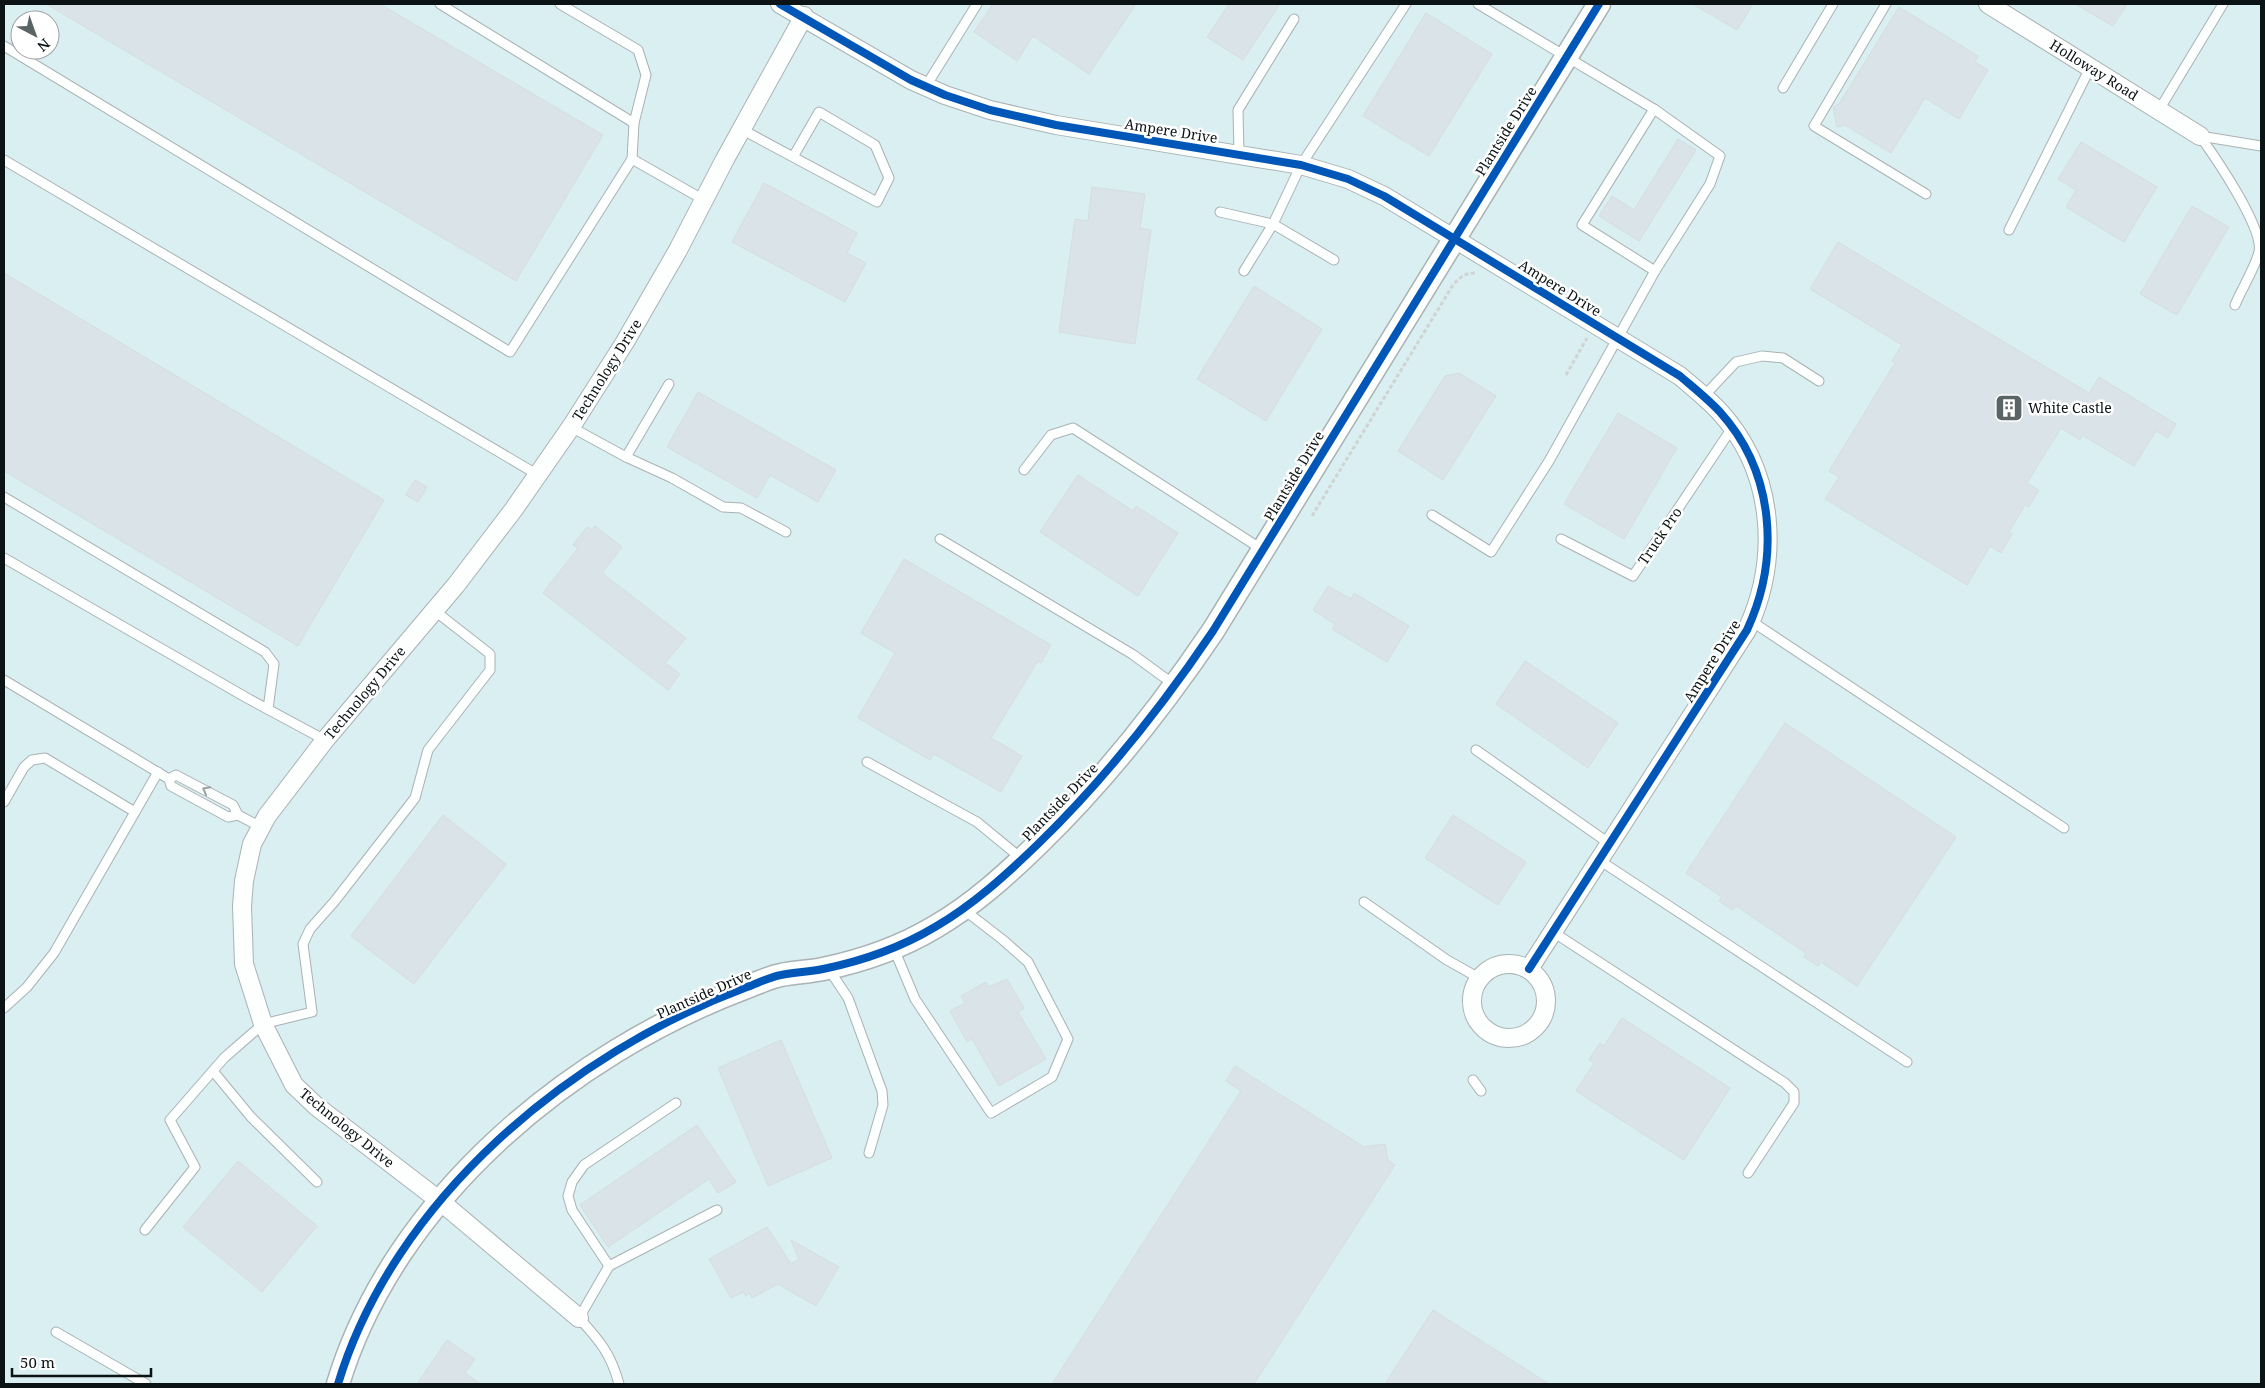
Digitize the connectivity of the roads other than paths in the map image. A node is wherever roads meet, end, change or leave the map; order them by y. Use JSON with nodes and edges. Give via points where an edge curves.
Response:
{"nodes":[{"id":1,"x":440,"y":4,"type":"edge"},
{"id":2,"x":560,"y":4,"type":"edge"},
{"id":3,"x":780,"y":4,"type":"edge"},
{"id":4,"x":977,"y":4,"type":"edge"},
{"id":5,"x":1406,"y":4,"type":"edge"},
{"id":6,"x":1478,"y":4,"type":"edge"},
{"id":7,"x":1599,"y":4,"type":"edge"},
{"id":8,"x":1833,"y":4,"type":"edge"},
{"id":9,"x":1886,"y":4,"type":"edge"},
{"id":10,"x":2223,"y":4,"type":"edge"},
{"id":11,"x":1999,"y":7,"type":"edge"},
{"id":12,"x":804,"y":16,"type":"junction"},
{"id":13,"x":1294,"y":19,"type":"dead end"},
{"id":14,"x":4,"y":46,"type":"edge"},
{"id":15,"x":1566,"y":56,"type":"junction"},
{"id":16,"x":2090,"y":68,"type":"junction"},
{"id":17,"x":926,"y":86,"type":"junction"},
{"id":18,"x":1782,"y":88,"type":"dead end"},
{"id":19,"x":1654,"y":109,"type":"junction"},
{"id":20,"x":2158,"y":110,"type":"junction"},
{"id":21,"x":634,"y":123,"type":"junction"},
{"id":22,"x":742,"y":129,"type":"junction"},
{"id":23,"x":2200,"y":136,"type":"junction"},
{"id":24,"x":2261,"y":146,"type":"edge"},
{"id":25,"x":1240,"y":155,"type":"junction"},
{"id":26,"x":793,"y":157,"type":"junction"},
{"id":27,"x":632,"y":159,"type":"junction"},
{"id":28,"x":4,"y":160,"type":"edge"},
{"id":29,"x":1301,"y":165,"type":"junction"},
{"id":30,"x":1926,"y":194,"type":"dead end"},
{"id":31,"x":704,"y":200,"type":"junction"},
{"id":32,"x":1220,"y":212,"type":"dead end"},
{"id":33,"x":1273,"y":224,"type":"junction"},
{"id":34,"x":2009,"y":230,"type":"dead end"},
{"id":35,"x":1454,"y":237,"type":"junction"},
{"id":36,"x":1334,"y":260,"type":"dead end"},
{"id":37,"x":1244,"y":271,"type":"dead end"},
{"id":38,"x":1655,"y":271,"type":"junction"},
{"id":39,"x":2234,"y":305,"type":"dead end"},
{"id":40,"x":1618,"y":339,"type":"junction"},
{"id":41,"x":1819,"y":381,"type":"dead end"},
{"id":42,"x":669,"y":384,"type":"dead end"},
{"id":43,"x":1704,"y":396,"type":"junction"},
{"id":44,"x":572,"y":427,"type":"junction"},
{"id":45,"x":1732,"y":428,"type":"junction"},
{"id":46,"x":626,"y":457,"type":"junction"},
{"id":47,"x":1024,"y":470,"type":"dead end"},
{"id":48,"x":538,"y":476,"type":"junction"},
{"id":49,"x":4,"y":497,"type":"edge"},
{"id":50,"x":1432,"y":514,"type":"dead end"},
{"id":51,"x":786,"y":532,"type":"dead end"},
{"id":52,"x":940,"y":539,"type":"dead end"},
{"id":53,"x":1562,"y":539,"type":"dead end"},
{"id":54,"x":1263,"y":550,"type":"junction"},
{"id":55,"x":4,"y":558,"type":"edge"},
{"id":56,"x":435,"y":611,"type":"junction"},
{"id":57,"x":1751,"y":621,"type":"junction"},
{"id":58,"x":4,"y":680,"type":"edge"},
{"id":59,"x":1176,"y":686,"type":"junction"},
{"id":60,"x":268,"y":709,"type":"junction"},
{"id":61,"x":325,"y":740,"type":"junction"},
{"id":62,"x":1476,"y":750,"type":"dead end"},
{"id":63,"x":867,"y":762,"type":"dead end"},
{"id":64,"x":158,"y":772,"type":"junction"},
{"id":65,"x":169,"y":779,"type":"junction"},
{"id":66,"x":4,"y":802,"type":"edge"},
{"id":67,"x":135,"y":812,"type":"junction"},
{"id":68,"x":238,"y":815,"type":"junction"},
{"id":69,"x":261,"y":827,"type":"junction"},
{"id":70,"x":2064,"y":828,"type":"dead end"},
{"id":71,"x":1610,"y":844,"type":"junction"},
{"id":72,"x":1023,"y":859,"type":"junction"},
{"id":73,"x":1599,"y":860,"type":"junction"},
{"id":74,"x":1364,"y":902,"type":"dead end"},
{"id":75,"x":963,"y":909,"type":"junction"},
{"id":76,"x":1553,"y":932,"type":"junction"},
{"id":77,"x":894,"y":948,"type":"junction"},
{"id":78,"x":828,"y":968,"type":"junction"},
{"id":79,"x":1529,"y":969,"type":"junction"},
{"id":80,"x":1479,"y":978,"type":"junction"},
{"id":81,"x":4,"y":1008,"type":"edge"},
{"id":82,"x":263,"y":1024,"type":"junction"},
{"id":83,"x":1907,"y":1062,"type":"dead end"},
{"id":84,"x":213,"y":1071,"type":"junction"},
{"id":85,"x":1473,"y":1080,"type":"dead end"},
{"id":86,"x":1481,"y":1091,"type":"dead end"},
{"id":87,"x":676,"y":1103,"type":"dead end"},
{"id":88,"x":869,"y":1153,"type":"dead end"},
{"id":89,"x":1748,"y":1173,"type":"dead end"},
{"id":90,"x":316,"y":1182,"type":"dead end"},
{"id":91,"x":440,"y":1202,"type":"junction"},
{"id":92,"x":717,"y":1210,"type":"dead end"},
{"id":93,"x":145,"y":1230,"type":"dead end"},
{"id":94,"x":609,"y":1266,"type":"junction"},
{"id":95,"x":579,"y":1318,"type":"junction"},
{"id":96,"x":56,"y":1332,"type":"dead end"},
{"id":97,"x":146,"y":1384,"type":"edge"},
{"id":98,"x":338,"y":1384,"type":"edge"},
{"id":99,"x":619,"y":1384,"type":"edge"}],
"edges":[{"from":1,"to":21,"type":"lane"},
{"from":2,"to":21,"type":"lane","via":[[638,50],[646,75]]},
{"from":3,"to":12,"type":"street","name":"Ampere Drive"},
{"from":4,"to":17,"type":"lane"},
{"from":5,"to":29,"type":"lane"},
{"from":6,"to":15,"type":"lane"},
{"from":7,"to":15,"type":"street","name":"Plantside Drive"},
{"from":8,"to":18,"type":"lane"},
{"from":9,"to":30,"type":"lane","via":[[1814,126]]},
{"from":10,"to":20,"type":"lane"},
{"from":11,"to":16,"type":"street","name":"Holloway Road"},
{"from":12,"to":17,"type":"street","name":"Ampere Drive"},
{"from":12,"to":22,"type":"street","name":"Technology Drive"},
{"from":13,"to":25,"type":"lane","via":[[1238,110]]},
{"from":14,"to":27,"type":"lane","via":[[510,352]]},
{"from":15,"to":19,"type":"lane"},
{"from":15,"to":35,"type":"street","name":"Plantside Drive"},
{"from":16,"to":20,"type":"street","name":"Holloway Road"},
{"from":16,"to":34,"type":"lane"},
{"from":17,"to":25,"type":"street","name":"Ampere Drive","via":[[990,110],[1056,125]]},
{"from":19,"to":38,"type":"lane","via":[[1720,156],[1710,184]]},
{"from":19,"to":38,"type":"lane","via":[[1582,224]]},
{"from":20,"to":23,"type":"street","name":"Holloway Road"},
{"from":21,"to":27,"type":"lane"},
{"from":22,"to":26,"type":"lane"},
{"from":22,"to":31,"type":"street","name":"Technology Drive"},
{"from":23,"to":24,"type":"lane"},
{"from":23,"to":39,"type":"lane","via":[[2220,165],[2259,237],[2259,252]]},
{"from":25,"to":29,"type":"street","name":"Ampere Drive"},
{"from":26,"to":26,"type":"lane","via":[[877,202],[889,178],[875,145],[819,112]]},
{"from":27,"to":31,"type":"lane"},
{"from":28,"to":48,"type":"lane"},
{"from":29,"to":33,"type":"lane"},
{"from":29,"to":35,"type":"street","name":"Ampere Drive","via":[[1348,179]]},
{"from":31,"to":44,"type":"street","name":"Technology Drive","via":[[625,342]]},
{"from":32,"to":33,"type":"lane"},
{"from":33,"to":36,"type":"lane"},
{"from":33,"to":37,"type":"lane"},
{"from":35,"to":40,"type":"street","name":"Ampere Drive"},
{"from":35,"to":54,"type":"street","name":"Plantside Drive"},
{"from":38,"to":40,"type":"lane"},
{"from":40,"to":43,"type":"street","name":"Ampere Drive","via":[[1680,376]]},
{"from":40,"to":50,"type":"lane","via":[[1549,461],[1491,552]]},
{"from":41,"to":43,"type":"lane","via":[[1783,358],[1762,356],[1736,362]]},
{"from":42,"to":46,"type":"lane"},
{"from":43,"to":45,"type":"street","name":"Ampere Drive"},
{"from":44,"to":46,"type":"lane"},
{"from":44,"to":48,"type":"street","name":"Technology Drive"},
{"from":45,"to":53,"type":"lane","name":"Truck Pro","via":[[1633,576]]},
{"from":45,"to":57,"type":"street","name":"Ampere Drive","via":[[1758,481],[1768,537],[1763,590]]},
{"from":46,"to":51,"type":"lane","via":[[723,507],[741,508]]},
{"from":47,"to":54,"type":"lane","via":[[1051,436],[1073,428]]},
{"from":48,"to":56,"type":"street","name":"Technology Drive"},
{"from":49,"to":60,"type":"lane","via":[[265,652],[274,664]]},
{"from":52,"to":59,"type":"lane","via":[[1132,654]]},
{"from":54,"to":59,"type":"street","name":"Plantside Drive"},
{"from":55,"to":60,"type":"lane"},
{"from":56,"to":61,"type":"street","name":"Technology Drive"},
{"from":56,"to":82,"type":"lane","via":[[490,654],[490,670],[428,750],[415,798],[310,930],[303,944],[312,1012]]},
{"from":57,"to":70,"type":"lane"},
{"from":57,"to":71,"type":"street","name":"Ampere Drive"},
{"from":58,"to":64,"type":"lane"},
{"from":59,"to":72,"type":"street","name":"Plantside Drive","via":[[1097,784]]},
{"from":60,"to":61,"type":"lane"},
{"from":61,"to":69,"type":"street","name":"Technology Drive"},
{"from":62,"to":71,"type":"lane"},
{"from":63,"to":72,"type":"lane","via":[[977,822]]},
{"from":64,"to":65,"type":"lane"},
{"from":64,"to":67,"type":"lane"},
{"from":65,"to":68,"type":"lane","via":[[171,786],[228,817]]},
{"from":68,"to":65,"type":"lane","one_way":true,"via":[[233,805],[184,779],[176,775]]},
{"from":66,"to":67,"type":"lane","via":[[24,767],[32,760],[45,758]]},
{"from":67,"to":81,"type":"lane","via":[[54,952],[27,987]]},
{"from":68,"to":69,"type":"lane"},
{"from":69,"to":82,"type":"street","name":"Technology Drive","via":[[252,844],[242,906],[244,964]]},
{"from":71,"to":73,"type":"street","name":"Ampere Drive"},
{"from":72,"to":75,"type":"street","name":"Plantside Drive"},
{"from":73,"to":76,"type":"street","name":"Ampere Drive"},
{"from":73,"to":83,"type":"lane"},
{"from":74,"to":80,"type":"lane","via":[[1447,960]]},
{"from":75,"to":77,"type":"street","name":"Plantside Drive"},
{"from":75,"to":77,"type":"lane","via":[[1028,962],[1068,1039],[1052,1077],[991,1113],[914,999]]},
{"from":76,"to":79,"type":"street","name":"Ampere Drive"},
{"from":76,"to":89,"type":"lane","via":[[1785,1083],[1794,1092],[1794,1103]]},
{"from":77,"to":78,"type":"street","name":"Plantside Drive","via":[[857,962]]},
{"from":78,"to":88,"type":"lane","via":[[848,998],[882,1091],[883,1105]]},
{"from":78,"to":91,"type":"street","name":"Plantside Drive","via":[[780,975],[723,996],[614,1053],[554,1094],[511,1130],[459,1179]]},
{"from":79,"to":80,"type":"street","via":[[1512,964],[1499,965]]},
{"from":79,"to":80,"type":"street","via":[[1544,987],[1544,1014],[1532,1030],[1515,1038],[1497,1037],[1484,1030],[1475,1019],[1471,1008],[1473,989]]},
{"from":82,"to":84,"type":"lane"},
{"from":82,"to":91,"type":"street","name":"Technology Drive","via":[[294,1085],[316,1106]]},
{"from":84,"to":90,"type":"lane","via":[[250,1117]]},
{"from":84,"to":93,"type":"lane","via":[[170,1120],[195,1167]]},
{"from":85,"to":86,"type":"lane"},
{"from":87,"to":94,"type":"lane","via":[[584,1165],[572,1182],[568,1196],[572,1210]]},
{"from":91,"to":95,"type":"street","name":"Technology Drive"},
{"from":91,"to":98,"type":"street","name":"Plantside Drive","via":[[400,1253],[377,1291],[357,1331]]},
{"from":92,"to":94,"type":"lane"},
{"from":94,"to":95,"type":"lane"},
{"from":95,"to":99,"type":"lane","via":[[605,1347]]},
{"from":96,"to":97,"type":"lane"}]}
